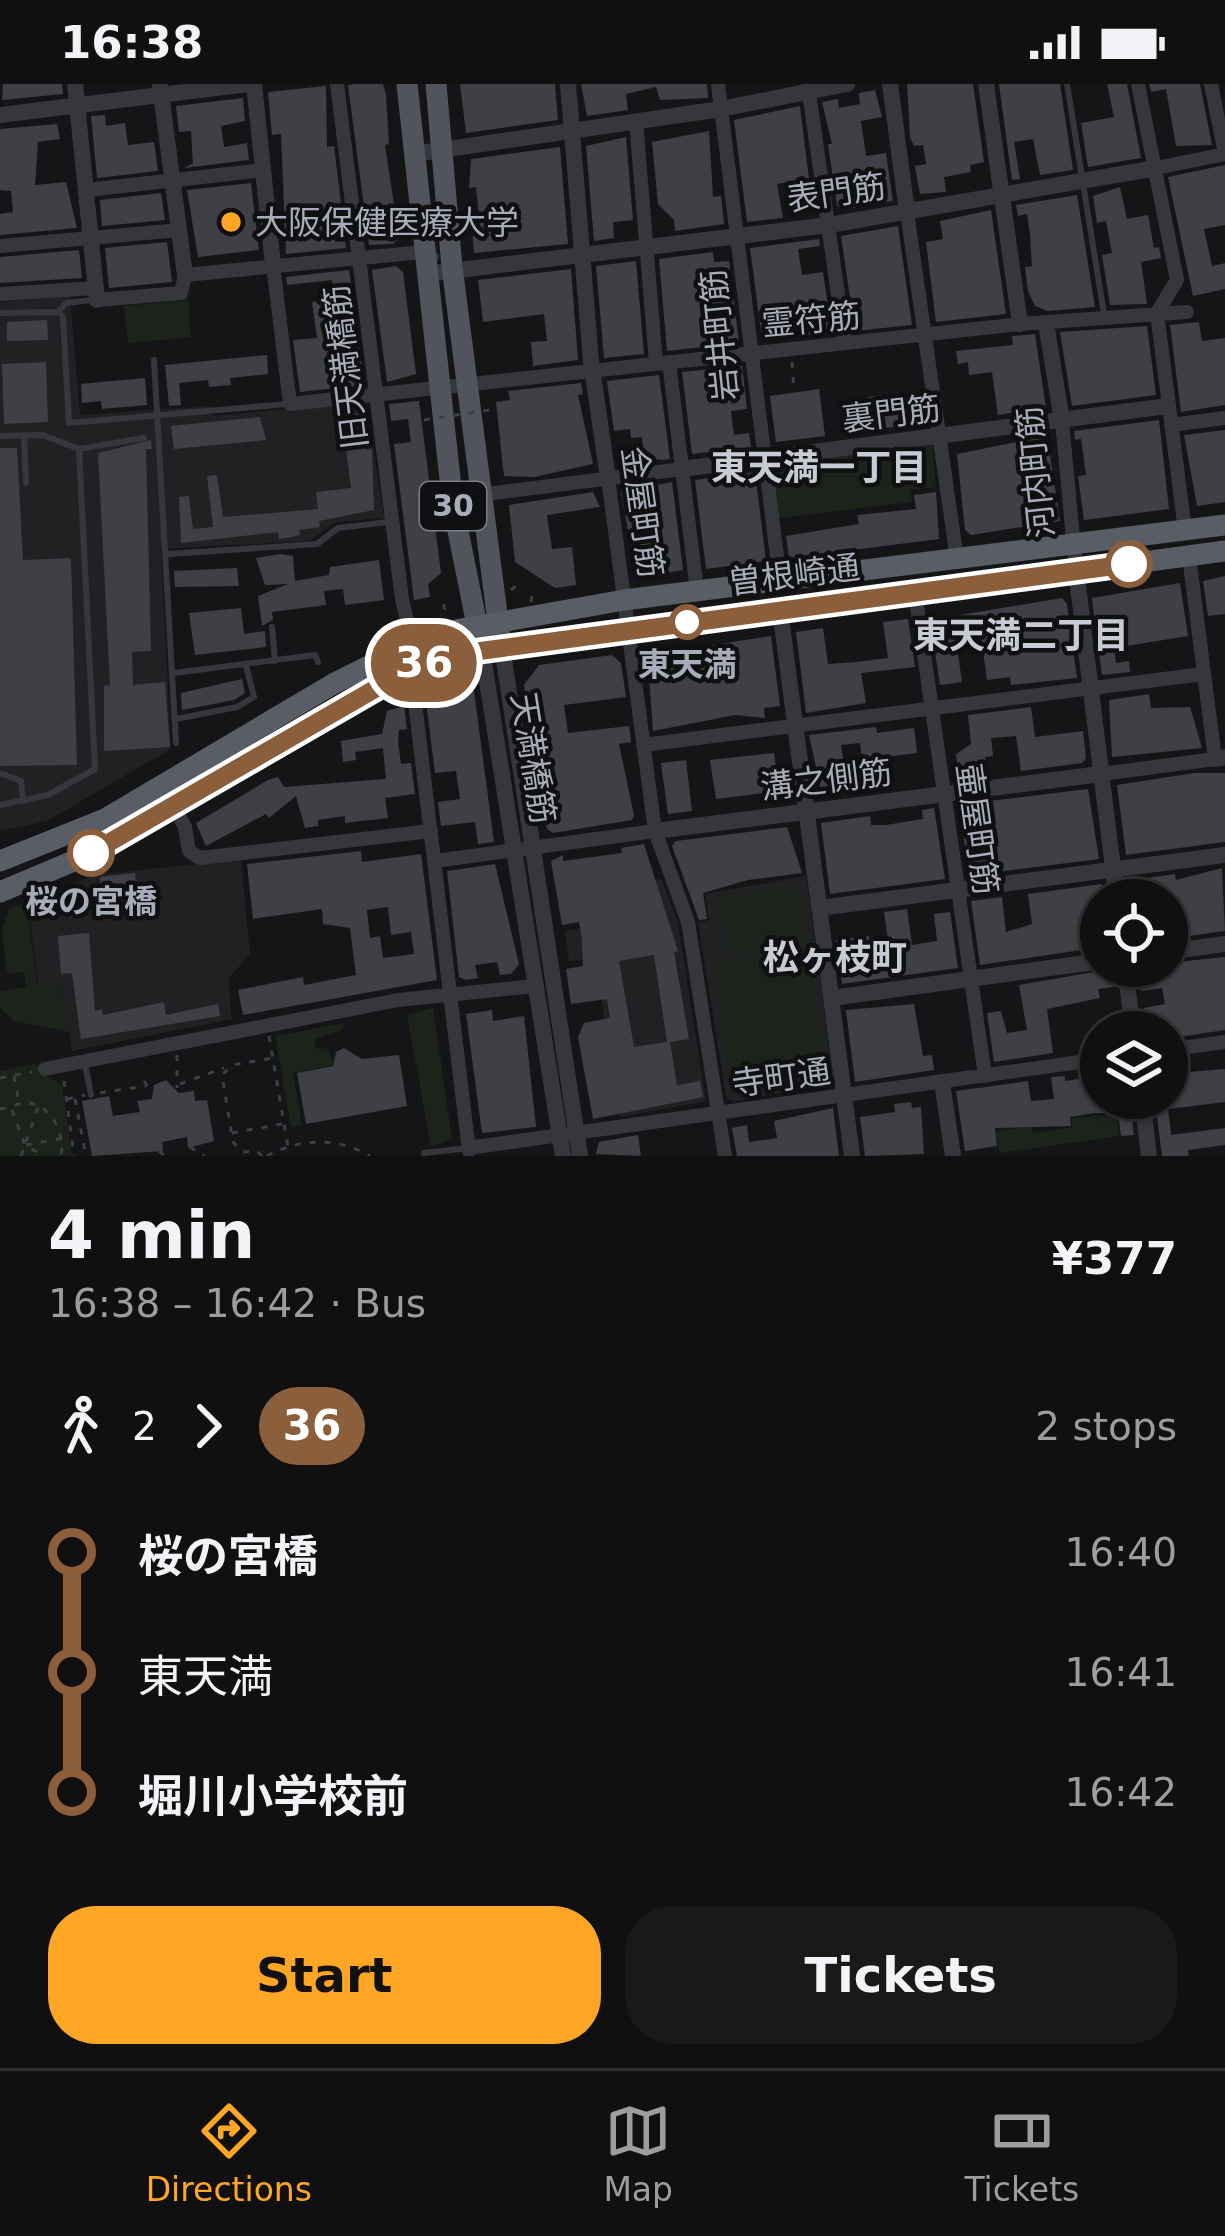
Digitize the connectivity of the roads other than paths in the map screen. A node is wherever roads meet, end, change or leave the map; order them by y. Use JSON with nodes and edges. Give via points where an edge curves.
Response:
{"nodes":[{"id":1,"x":75,"y":84,"type":"edge"},
{"id":2,"x":251,"y":84,"type":"edge"},
{"id":3,"x":337,"y":84,"type":"edge"},
{"id":4,"x":407,"y":84,"type":"edge"},
{"id":5,"x":436,"y":84,"type":"edge"},
{"id":6,"x":568,"y":84,"type":"edge"},
{"id":7,"x":718,"y":84,"type":"edge"},
{"id":8,"x":847,"y":84,"type":"edge"},
{"id":9,"x":890,"y":84,"type":"edge"},
{"id":10,"x":986,"y":84,"type":"edge"},
{"id":11,"x":1067,"y":84,"type":"edge"},
{"id":12,"x":1138,"y":84,"type":"edge"},
{"id":13,"x":1211,"y":84,"type":"edge"},
{"id":14,"x":808,"y":88,"type":"edge"},
{"id":15,"x":160,"y":89,"type":"edge"},
{"id":16,"x":77,"y":105,"type":"junction"},
{"id":17,"x":721,"y":109,"type":"junction"},
{"id":18,"x":0,"y":115,"type":"edge"},
{"id":19,"x":636,"y":122,"type":"junction"},
{"id":20,"x":574,"y":131,"type":"junction"},
{"id":21,"x":441,"y":151,"type":"junction"},
{"id":22,"x":414,"y":154,"type":"junction"},
{"id":23,"x":1225,"y":154,"type":"edge"},
{"id":24,"x":1156,"y":168,"type":"junction"},
{"id":25,"x":264,"y":170,"type":"junction"},
{"id":26,"x":172,"y":181,"type":"junction"},
{"id":27,"x":1084,"y":183,"type":"junction"},
{"id":28,"x":87,"y":190,"type":"junction"},
{"id":29,"x":1004,"y":196,"type":"junction"},
{"id":30,"x":907,"y":212,"type":"junction"},
{"id":31,"x":829,"y":225,"type":"junction"},
{"id":32,"x":180,"y":230,"type":"junction"},
{"id":33,"x":739,"y":234,"type":"junction"},
{"id":34,"x":90,"y":237,"type":"junction"},
{"id":35,"x":646,"y":245,"type":"junction"},
{"id":36,"x":0,"y":246,"type":"edge"},
{"id":37,"x":583,"y":252,"type":"junction"},
{"id":38,"x":360,"y":258,"type":"junction"},
{"id":39,"x":425,"y":263,"type":"junction"},
{"id":40,"x":272,"y":265,"type":"junction"},
{"id":41,"x":452,"y":267,"type":"junction"},
{"id":42,"x":185,"y":275,"type":"junction"},
{"id":43,"x":0,"y":294,"type":"edge"},
{"id":44,"x":96,"y":294,"type":"junction"},
{"id":45,"x":1187,"y":312,"type":"dead end"},
{"id":46,"x":0,"y":313,"type":"edge"},
{"id":47,"x":58,"y":313,"type":"junction"},
{"id":48,"x":1157,"y":313,"type":"junction"},
{"id":49,"x":1105,"y":318,"type":"junction"},
{"id":50,"x":1046,"y":323,"type":"junction"},
{"id":51,"x":1020,"y":324,"type":"junction"},
{"id":52,"x":928,"y":335,"type":"junction"},
{"id":53,"x":844,"y":343,"type":"junction"},
{"id":54,"x":749,"y":352,"type":"junction"},
{"id":55,"x":154,"y":360,"type":"dead end"},
{"id":56,"x":663,"y":362,"type":"junction"},
{"id":57,"x":599,"y":369,"type":"junction"},
{"id":58,"x":468,"y":383,"type":"junction"},
{"id":59,"x":440,"y":385,"type":"junction"},
{"id":60,"x":376,"y":394,"type":"junction"},
{"id":61,"x":290,"y":404,"type":"junction"},
{"id":62,"x":160,"y":416,"type":"junction"},
{"id":63,"x":1169,"y":416,"type":"junction"},
{"id":64,"x":1225,"y":418,"type":"edge"},
{"id":65,"x":1062,"y":421,"type":"junction"},
{"id":66,"x":74,"y":423,"type":"junction"},
{"id":67,"x":24,"y":435,"type":"junction"},
{"id":68,"x":0,"y":436,"type":"edge"},
{"id":69,"x":941,"y":436,"type":"junction"},
{"id":70,"x":144,"y":438,"type":"dead end"},
{"id":71,"x":77,"y":446,"type":"junction"},
{"id":72,"x":764,"y":460,"type":"junction"},
{"id":73,"x":682,"y":469,"type":"junction"},
{"id":74,"x":608,"y":478,"type":"junction"},
{"id":75,"x":26,"y":483,"type":"dead end"},
{"id":76,"x":479,"y":495,"type":"junction"},
{"id":77,"x":392,"y":522,"type":"junction"},
{"id":78,"x":1225,"y":525,"type":"edge"},
{"id":79,"x":1185,"y":530,"type":"junction"},
{"id":80,"x":1073,"y":543,"type":"junction"},
{"id":81,"x":1225,"y":551,"type":"edge"},
{"id":82,"x":169,"y":554,"type":"junction"},
{"id":83,"x":1189,"y":556,"type":"junction"},
{"id":84,"x":957,"y":559,"type":"junction"},
{"id":85,"x":1076,"y":570,"type":"junction"},
{"id":86,"x":780,"y":580,"type":"junction"},
{"id":87,"x":697,"y":591,"type":"junction"},
{"id":88,"x":915,"y":592,"type":"junction"},
{"id":89,"x":624,"y":600,"type":"junction"},
{"id":90,"x":780,"y":610,"type":"junction"},
{"id":91,"x":486,"y":623,"type":"junction"},
{"id":92,"x":272,"y":627,"type":"dead end"},
{"id":93,"x":628,"y":629,"type":"junction"},
{"id":94,"x":412,"y":642,"type":"junction"},
{"id":95,"x":492,"y":649,"type":"junction"},
{"id":96,"x":275,"y":662,"type":"junction"},
{"id":97,"x":318,"y":662,"type":"dead end"},
{"id":98,"x":246,"y":664,"type":"junction"},
{"id":99,"x":406,"y":671,"type":"junction"},
{"id":100,"x":174,"y":673,"type":"junction"},
{"id":101,"x":1203,"y":674,"type":"junction"},
{"id":102,"x":1091,"y":686,"type":"junction"},
{"id":103,"x":930,"y":708,"type":"junction"},
{"id":104,"x":176,"y":719,"type":"junction"},
{"id":105,"x":795,"y":725,"type":"junction"},
{"id":106,"x":176,"y":743,"type":"dead end"},
{"id":107,"x":643,"y":745,"type":"junction"},
{"id":108,"x":1220,"y":758,"type":"edge"},
{"id":109,"x":0,"y":772,"type":"edge"},
{"id":110,"x":1101,"y":774,"type":"junction"},
{"id":111,"x":942,"y":795,"type":"junction"},
{"id":112,"x":23,"y":800,"type":"junction"},
{"id":113,"x":173,"y":805,"type":"junction"},
{"id":114,"x":0,"y":806,"type":"edge"},
{"id":115,"x":806,"y":812,"type":"junction"},
{"id":116,"x":431,"y":831,"type":"junction"},
{"id":117,"x":655,"y":831,"type":"junction"},
{"id":118,"x":524,"y":848,"type":"junction"},
{"id":119,"x":1225,"y":855,"type":"edge"},
{"id":120,"x":0,"y":861,"type":"edge"},
{"id":121,"x":435,"y":861,"type":"junction"},
{"id":122,"x":1113,"y":869,"type":"junction"},
{"id":123,"x":1114,"y":879,"type":"edge"},
{"id":124,"x":957,"y":890,"type":"junction"},
{"id":125,"x":0,"y":892,"type":"edge"},
{"id":126,"x":819,"y":908,"type":"junction"},
{"id":127,"x":1225,"y":944,"type":"edge"},
{"id":128,"x":1188,"y":949,"type":"edge"},
{"id":129,"x":1080,"y":964,"type":"edge"},
{"id":130,"x":970,"y":978,"type":"junction"},
{"id":131,"x":535,"y":986,"type":"junction"},
{"id":132,"x":450,"y":997,"type":"junction"},
{"id":133,"x":832,"y":998,"type":"junction"},
{"id":134,"x":1225,"y":1042,"type":"edge"},
{"id":135,"x":1188,"y":1047,"type":"edge"},
{"id":136,"x":1080,"y":1062,"type":"edge"},
{"id":137,"x":85,"y":1063,"type":"junction"},
{"id":138,"x":53,"y":1068,"type":"road end"},
{"id":139,"x":985,"y":1076,"type":"junction"},
{"id":140,"x":942,"y":1082,"type":"junction"},
{"id":141,"x":91,"y":1095,"type":"road end"},
{"id":142,"x":843,"y":1096,"type":"junction"},
{"id":143,"x":718,"y":1113,"type":"junction"},
{"id":144,"x":1145,"y":1119,"type":"edge"},
{"id":145,"x":567,"y":1135,"type":"junction"},
{"id":146,"x":469,"y":1152,"type":"edge"},
{"id":147,"x":424,"y":1154,"type":"edge"},
{"id":148,"x":563,"y":1156,"type":"edge"},
{"id":149,"x":580,"y":1156,"type":"edge"},
{"id":150,"x":725,"y":1156,"type":"edge"},
{"id":151,"x":852,"y":1156,"type":"edge"},
{"id":152,"x":953,"y":1156,"type":"edge"},
{"id":153,"x":1149,"y":1156,"type":"edge"}],
"edges":[{"from":1,"to":16,"type":"street"},
{"from":2,"to":15,"type":"street"},
{"from":2,"to":25,"type":"street"},
{"from":3,"to":38,"type":"street","name":"旧天満橋筋"},
{"from":4,"to":22,"type":"main road","name":"天満橋筋","number":"30"},
{"from":5,"to":21,"type":"main road","name":"天満橋筋","number":"30"},
{"from":6,"to":20,"type":"street","name":"金屋町筋"},
{"from":7,"to":17,"type":"street","name":"岩井町筋"},
{"from":8,"to":14,"type":"street"},
{"from":9,"to":30,"type":"street"},
{"from":10,"to":29,"type":"street"},
{"from":11,"to":27,"type":"lane"},
{"from":12,"to":24,"type":"street"},
{"from":13,"to":23,"type":"street"},
{"from":14,"to":17,"type":"street"},
{"from":14,"to":31,"type":"street"},
{"from":15,"to":16,"type":"street"},
{"from":15,"to":26,"type":"street"},
{"from":16,"to":18,"type":"street"},
{"from":16,"to":28,"type":"street"},
{"from":17,"to":19,"type":"street"},
{"from":17,"to":33,"type":"street","name":"岩井町筋"},
{"from":19,"to":20,"type":"street"},
{"from":19,"to":35,"type":"street"},
{"from":20,"to":21,"type":"street"},
{"from":20,"to":37,"type":"street","name":"金屋町筋"},
{"from":21,"to":22,"type":"street"},
{"from":21,"to":41,"type":"main road","name":"天満橋筋","number":"30"},
{"from":22,"to":39,"type":"main road","name":"天満橋筋","number":"30"},
{"from":23,"to":24,"type":"street","name":"表門筋"},
{"from":24,"to":27,"type":"street","name":"表門筋"},
{"from":24,"to":48,"type":"street","via":[[1177,280]]},
{"from":25,"to":26,"type":"street"},
{"from":25,"to":40,"type":"street"},
{"from":26,"to":28,"type":"street"},
{"from":26,"to":32,"type":"street"},
{"from":27,"to":29,"type":"street","name":"表門筋"},
{"from":27,"to":49,"type":"lane"},
{"from":28,"to":34,"type":"street"},
{"from":29,"to":30,"type":"street","name":"表門筋"},
{"from":29,"to":51,"type":"street"},
{"from":30,"to":31,"type":"street","name":"表門筋"},
{"from":30,"to":52,"type":"street"},
{"from":31,"to":33,"type":"street","name":"表門筋"},
{"from":31,"to":53,"type":"street"},
{"from":32,"to":34,"type":"street"},
{"from":32,"to":42,"type":"street"},
{"from":33,"to":35,"type":"street","name":"表門筋"},
{"from":33,"to":54,"type":"street","name":"岩井町筋"},
{"from":34,"to":36,"type":"street"},
{"from":34,"to":44,"type":"street"},
{"from":35,"to":37,"type":"street","name":"表門筋"},
{"from":35,"to":56,"type":"street"},
{"from":37,"to":41,"type":"street","name":"表門筋"},
{"from":37,"to":57,"type":"street","name":"金屋町筋"},
{"from":38,"to":39,"type":"street","name":"表門筋"},
{"from":38,"to":40,"type":"street","name":"表門筋"},
{"from":38,"to":60,"type":"street","name":"旧天満橋筋"},
{"from":39,"to":41,"type":"street","name":"表門筋"},
{"from":39,"to":59,"type":"main road","name":"天満橋筋","number":"30"},
{"from":40,"to":42,"type":"street","name":"表門筋"},
{"from":40,"to":61,"type":"street"},
{"from":41,"to":58,"type":"main road","name":"天満橋筋","number":"30"},
{"from":42,"to":44,"type":"street","name":"表門筋","via":[[181,293]]},
{"from":43,"to":44,"type":"street"},
{"from":44,"to":47,"type":"lane"},
{"from":45,"to":48,"type":"street","name":"霊符筋"},
{"from":46,"to":47,"type":"lane"},
{"from":47,"to":66,"type":"lane"},
{"from":48,"to":49,"type":"street","name":"霊符筋"},
{"from":48,"to":63,"type":"street"},
{"from":49,"to":50,"type":"street","name":"霊符筋"},
{"from":50,"to":51,"type":"street","name":"霊符筋"},
{"from":50,"to":65,"type":"street","name":"河内町筋"},
{"from":51,"to":52,"type":"street","name":"霊符筋"},
{"from":52,"to":53,"type":"street","name":"霊符筋"},
{"from":52,"to":69,"type":"street"},
{"from":53,"to":54,"type":"street","name":"霊符筋"},
{"from":54,"to":56,"type":"street","name":"霊符筋"},
{"from":54,"to":72,"type":"street","name":"岩井町筋"},
{"from":55,"to":62,"type":"lane"},
{"from":56,"to":57,"type":"street","name":"霊符筋"},
{"from":56,"to":73,"type":"street"},
{"from":57,"to":58,"type":"street","name":"霊符筋"},
{"from":57,"to":74,"type":"street","name":"金屋町筋"},
{"from":58,"to":59,"type":"street","name":"霊符筋"},
{"from":58,"to":76,"type":"main road","name":"天満橋筋","number":"30"},
{"from":59,"to":60,"type":"street","name":"霊符筋"},
{"from":59,"to":91,"type":"main road","name":"天満橋筋","number":"30","via":[[453,506]]},
{"from":60,"to":61,"type":"street","name":"霊符筋"},
{"from":60,"to":77,"type":"street","name":"旧天満橋筋"},
{"from":61,"to":62,"type":"lane"},
{"from":62,"to":66,"type":"lane"},
{"from":62,"to":82,"type":"lane"},
{"from":63,"to":64,"type":"street","name":"裏門筋"},
{"from":63,"to":65,"type":"street","name":"裏門筋"},
{"from":63,"to":79,"type":"street"},
{"from":65,"to":69,"type":"street","name":"裏門筋"},
{"from":65,"to":80,"type":"street","name":"河内町筋"},
{"from":66,"to":71,"type":"lane"},
{"from":67,"to":68,"type":"lane"},
{"from":67,"to":71,"type":"lane"},
{"from":67,"to":75,"type":"lane"},
{"from":69,"to":72,"type":"street","name":"裏門筋"},
{"from":69,"to":84,"type":"street"},
{"from":70,"to":71,"type":"lane"},
{"from":71,"to":112,"type":"lane","via":[[95,769]]},
{"from":72,"to":73,"type":"street","name":"裏門筋"},
{"from":72,"to":86,"type":"street","name":"岩井町筋"},
{"from":73,"to":74,"type":"street","name":"裏門筋"},
{"from":73,"to":87,"type":"street"},
{"from":74,"to":76,"type":"street","name":"裏門筋"},
{"from":74,"to":89,"type":"street","name":"金屋町筋"},
{"from":76,"to":91,"type":"main road","name":"天満橋筋","number":"30"},
{"from":77,"to":82,"type":"lane","via":[[338,528],[316,544]]},
{"from":77,"to":94,"type":"street","name":"旧天満橋筋"},
{"from":78,"to":79,"type":"highway","name":"曽根崎通"},
{"from":79,"to":80,"type":"highway","name":"曽根崎通"},
{"from":80,"to":84,"type":"highway","name":"曽根崎通"},
{"from":80,"to":85,"type":"street","name":"河内町筋"},
{"from":81,"to":83,"type":"highway","name":"曽根崎通"},
{"from":82,"to":100,"type":"lane"},
{"from":83,"to":85,"type":"highway","name":"曽根崎通"},
{"from":83,"to":101,"type":"street"},
{"from":84,"to":86,"type":"highway","name":"曽根崎通"},
{"from":85,"to":88,"type":"highway","name":"曽根崎通"},
{"from":85,"to":102,"type":"street","name":"河内町筋"},
{"from":86,"to":87,"type":"highway","name":"曽根崎通"},
{"from":87,"to":89,"type":"highway","name":"曽根崎通"},
{"from":88,"to":90,"type":"highway","name":"曽根崎通"},
{"from":88,"to":103,"type":"street","name":"壷屋町筋"},
{"from":89,"to":91,"type":"highway","name":"曽根崎通"},
{"from":89,"to":93,"type":"street","name":"金屋町筋"},
{"from":90,"to":93,"type":"highway","name":"曽根崎通"},
{"from":90,"to":105,"type":"street"},
{"from":91,"to":94,"type":"highway","name":"曽根崎通"},
{"from":91,"to":95,"type":"main road","name":"天満橋筋","number":"30"},
{"from":92,"to":96,"type":"lane"},
{"from":93,"to":95,"type":"highway","name":"曽根崎通"},
{"from":93,"to":107,"type":"street","name":"金屋町筋"},
{"from":94,"to":120,"type":"highway","name":"曽根崎通","via":[[105,819]]},
{"from":95,"to":99,"type":"highway","name":"曽根崎通"},
{"from":95,"to":118,"type":"street","name":"天満橋筋"},
{"from":96,"to":97,"type":"lane","via":[[315,655]]},
{"from":96,"to":98,"type":"lane"},
{"from":98,"to":100,"type":"lane"},
{"from":98,"to":104,"type":"lane","via":[[254,697]]},
{"from":99,"to":113,"type":"highway","name":"曽根崎通"},
{"from":99,"to":116,"type":"street"},
{"from":100,"to":104,"type":"lane"},
{"from":101,"to":102,"type":"street"},
{"from":101,"to":108,"type":"street"},
{"from":102,"to":103,"type":"street"},
{"from":102,"to":110,"type":"street","name":"河内町筋"},
{"from":103,"to":105,"type":"street"},
{"from":103,"to":111,"type":"street","name":"壷屋町筋"},
{"from":104,"to":106,"type":"lane"},
{"from":105,"to":107,"type":"street"},
{"from":105,"to":115,"type":"street"},
{"from":107,"to":117,"type":"street","name":"金屋町筋"},
{"from":108,"to":110,"type":"street","name":"溝之側筋"},
{"from":109,"to":112,"type":"lane","via":[[21,782]]},
{"from":110,"to":111,"type":"street","name":"溝之側筋"},
{"from":110,"to":122,"type":"street","name":"河内町筋"},
{"from":111,"to":115,"type":"street","name":"溝之側筋"},
{"from":111,"to":124,"type":"street","name":"壷屋町筋"},
{"from":112,"to":114,"type":"lane"},
{"from":113,"to":116,"type":"street","via":[[189,850],[200,858]]},
{"from":113,"to":125,"type":"highway","name":"曽根崎通","via":[[83,857]]},
{"from":115,"to":117,"type":"street","name":"溝之側筋"},
{"from":115,"to":126,"type":"street"},
{"from":116,"to":121,"type":"street"},
{"from":117,"to":118,"type":"street","name":"溝之側筋"},
{"from":117,"to":143,"type":"street","name":"金屋町筋","via":[[688,922]]},
{"from":118,"to":121,"type":"street","name":"溝之側筋"},
{"from":118,"to":131,"type":"street","name":"天満橋筋"},
{"from":118,"to":145,"type":"street","name":"天満橋筋"},
{"from":119,"to":122,"type":"street"},
{"from":121,"to":132,"type":"street"},
{"from":122,"to":123,"type":"street","name":"河内町筋"},
{"from":122,"to":124,"type":"street"},
{"from":124,"to":126,"type":"street"},
{"from":124,"to":130,"type":"street","name":"壷屋町筋"},
{"from":126,"to":133,"type":"street"},
{"from":127,"to":128,"type":"street"},
{"from":129,"to":130,"type":"street"},
{"from":130,"to":133,"type":"street"},
{"from":130,"to":139,"type":"street","name":"壷屋町筋"},
{"from":131,"to":132,"type":"street"},
{"from":131,"to":145,"type":"street","name":"天満橋筋"},
{"from":132,"to":137,"type":"street","via":[[398,1000]]},
{"from":132,"to":146,"type":"street"},
{"from":133,"to":142,"type":"street"},
{"from":134,"to":135,"type":"street"},
{"from":136,"to":139,"type":"street","name":"寺町通"},
{"from":137,"to":138,"type":"street"},
{"from":137,"to":141,"type":"lane"},
{"from":139,"to":140,"type":"street","name":"寺町通"},
{"from":140,"to":142,"type":"street","name":"寺町通"},
{"from":140,"to":152,"type":"street"},
{"from":142,"to":143,"type":"street","name":"寺町通"},
{"from":142,"to":151,"type":"street"},
{"from":143,"to":145,"type":"street","name":"寺町通"},
{"from":143,"to":150,"type":"street","name":"金屋町筋"},
{"from":144,"to":153,"type":"street"},
{"from":145,"to":146,"type":"street","name":"寺町通"},
{"from":145,"to":148,"type":"street","name":"天満橋筋"},
{"from":145,"to":149,"type":"street","name":"天満橋筋"},
{"from":146,"to":147,"type":"lane"}]}
